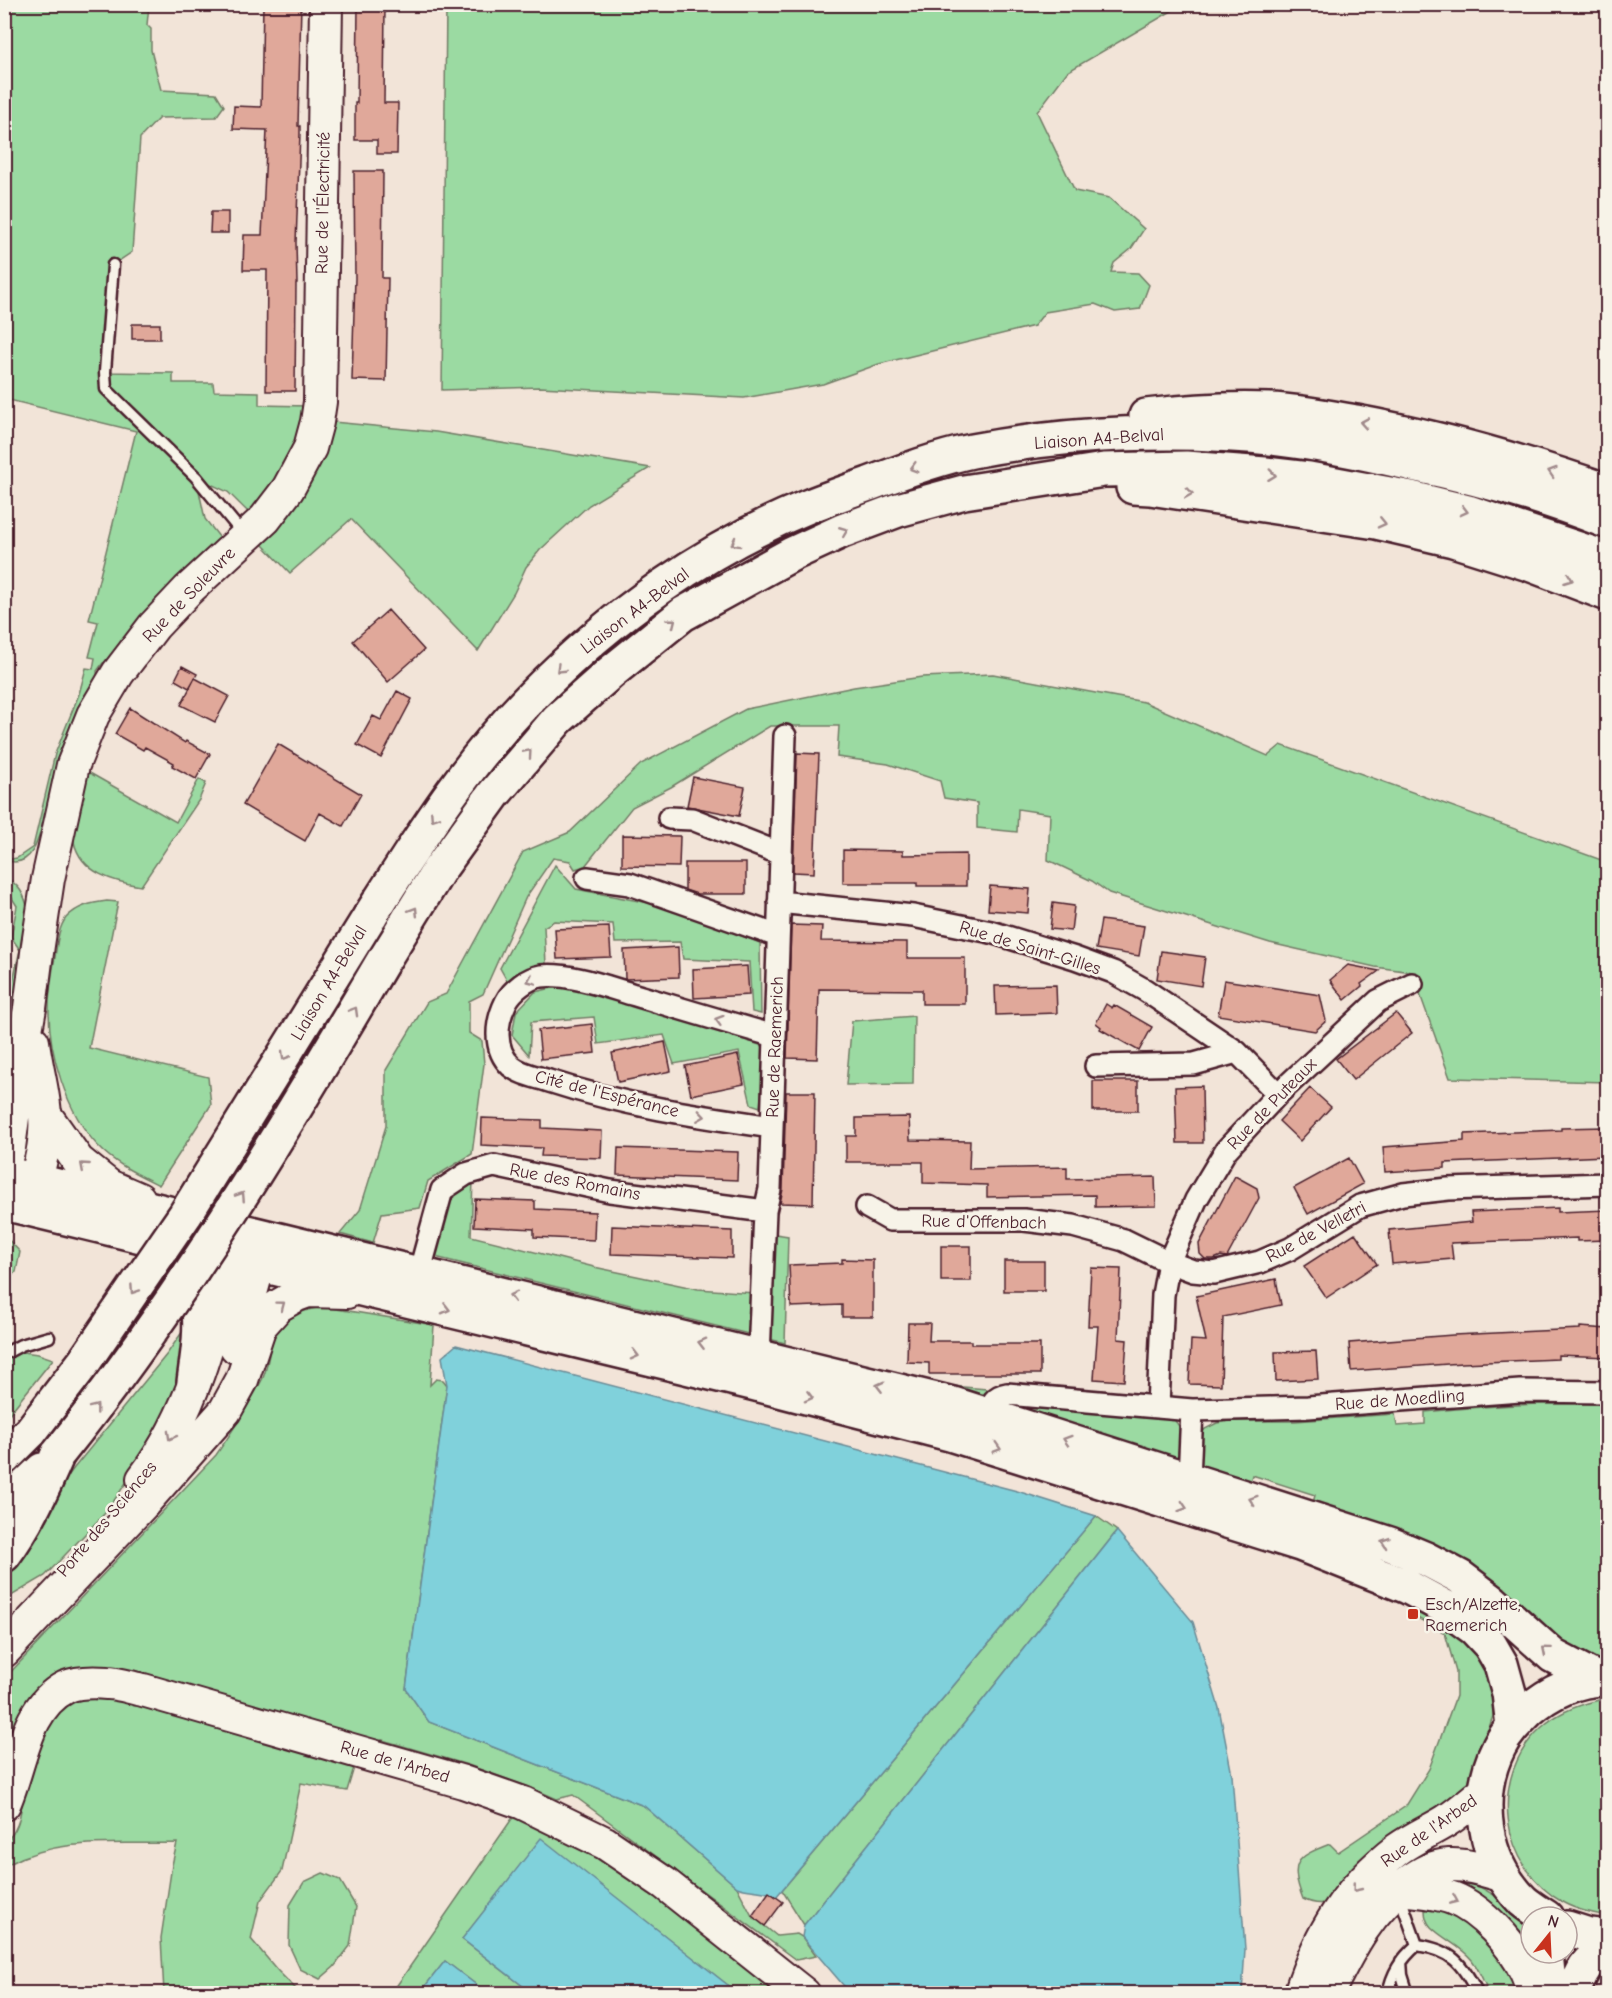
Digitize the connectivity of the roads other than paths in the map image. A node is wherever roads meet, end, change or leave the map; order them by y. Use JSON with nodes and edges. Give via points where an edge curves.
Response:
{"nodes":[{"id":1,"x":326,"y":4,"type":"edge"},
{"id":2,"x":113,"y":265,"type":"dead end"},
{"id":3,"x":320,"y":402,"type":"joint"},
{"id":4,"x":971,"y":452,"type":"junction"},
{"id":5,"x":1608,"y":491,"type":"edge"},
{"id":6,"x":964,"y":492,"type":"junction"},
{"id":7,"x":1608,"y":522,"type":"edge"},
{"id":8,"x":245,"y":537,"type":"junction"},
{"id":9,"x":1608,"y":559,"type":"edge"},
{"id":10,"x":1608,"y":594,"type":"edge"},
{"id":11,"x":785,"y":736,"type":"dead end"},
{"id":12,"x":669,"y":818,"type":"dead end"},
{"id":13,"x":781,"y":854,"type":"junction"},
{"id":14,"x":588,"y":878,"type":"dead end"},
{"id":15,"x":779,"y":902,"type":"junction"},
{"id":16,"x":778,"y":936,"type":"junction"},
{"id":17,"x":1412,"y":984,"type":"dead end"},
{"id":18,"x":30,"y":1008,"type":"junction"},
{"id":19,"x":775,"y":1036,"type":"junction"},
{"id":20,"x":1237,"y":1052,"type":"junction"},
{"id":21,"x":1096,"y":1066,"type":"dead end"},
{"id":22,"x":1278,"y":1094,"type":"junction"},
{"id":23,"x":46,"y":1116,"type":"junction"},
{"id":24,"x":772,"y":1127,"type":"junction"},
{"id":25,"x":4,"y":1165,"type":"edge"},
{"id":26,"x":4,"y":1173,"type":"edge"},
{"id":27,"x":36,"y":1180,"type":"junction"},
{"id":28,"x":1608,"y":1184,"type":"edge"},
{"id":29,"x":4,"y":1185,"type":"edge"},
{"id":30,"x":4,"y":1203,"type":"edge"},
{"id":31,"x":867,"y":1207,"type":"dead end"},
{"id":32,"x":765,"y":1211,"type":"junction"},
{"id":33,"x":171,"y":1213,"type":"junction"},
{"id":34,"x":4,"y":1216,"type":"edge"},
{"id":35,"x":255,"y":1251,"type":"junction"},
{"id":36,"x":1170,"y":1262,"type":"junction"},
{"id":37,"x":419,"y":1274,"type":"junction"},
{"id":38,"x":387,"y":1280,"type":"junction"},
{"id":39,"x":49,"y":1338,"type":"dead end"},
{"id":40,"x":4,"y":1354,"type":"edge"},
{"id":41,"x":756,"y":1370,"type":"junction"},
{"id":42,"x":194,"y":1382,"type":"junction"},
{"id":43,"x":1608,"y":1392,"type":"edge"},
{"id":44,"x":1158,"y":1406,"type":"junction"},
{"id":45,"x":1192,"y":1410,"type":"junction"},
{"id":46,"x":988,"y":1415,"type":"junction"},
{"id":47,"x":18,"y":1437,"type":"edge"},
{"id":48,"x":198,"y":1442,"type":"junction"},
{"id":49,"x":58,"y":1454,"type":"junction"},
{"id":50,"x":4,"y":1458,"type":"edge"},
{"id":51,"x":1189,"y":1479,"type":"junction"},
{"id":52,"x":4,"y":1506,"type":"edge"},
{"id":53,"x":4,"y":1555,"type":"edge"},
{"id":54,"x":4,"y":1633,"type":"edge"},
{"id":55,"x":4,"y":1651,"type":"edge"},
{"id":56,"x":1602,"y":1679,"type":"edge"},
{"id":57,"x":1513,"y":1726,"type":"junction"},
{"id":58,"x":1486,"y":1790,"type":"junction"},
{"id":59,"x":4,"y":1804,"type":"edge"},
{"id":60,"x":1504,"y":1876,"type":"junction"},
{"id":61,"x":1398,"y":1889,"type":"junction"},
{"id":62,"x":1528,"y":1905,"type":"edge"},
{"id":63,"x":1579,"y":1932,"type":"edge"},
{"id":64,"x":1608,"y":1937,"type":"edge"},
{"id":65,"x":1417,"y":1945,"type":"junction"},
{"id":66,"x":1608,"y":1948,"type":"edge"},
{"id":67,"x":1401,"y":1961,"type":"junction"},
{"id":68,"x":1547,"y":1965,"type":"edge"},
{"id":69,"x":1329,"y":1979,"type":"edge"},
{"id":70,"x":804,"y":1994,"type":"edge"},
{"id":71,"x":1300,"y":1994,"type":"edge"},
{"id":72,"x":1310,"y":1994,"type":"edge"},
{"id":73,"x":1388,"y":1994,"type":"edge"},
{"id":74,"x":1407,"y":1994,"type":"edge"},
{"id":75,"x":1478,"y":1994,"type":"edge"},
{"id":76,"x":1534,"y":1994,"type":"edge"},
{"id":77,"x":1550,"y":1994,"type":"edge"},
{"id":78,"x":1573,"y":1994,"type":"edge"}],
"edges":[{"from":1,"to":3,"type":"main road","name":"Rue de l'Électricité"},
{"from":2,"to":8,"type":"lane","via":[[106,389],[196,477]]},
{"from":3,"to":8,"type":"main road","name":"Rue de Soleuvre","via":[[310,448],[288,489]]},
{"from":5,"to":4,"type":"main road","one_way":true,"via":[[1496,454],[1408,431],[1271,410],[1195,410],[1045,426]]},
{"from":4,"to":7,"type":"main road","name":"Liaison A4-Belval","via":[[1065,438],[1143,433],[1281,439],[1474,477]]},
{"from":4,"to":47,"type":"main road","name":"Liaison A4-Belval","one_way":true,"bridge":true,"via":[[807,506],[757,530],[641,601],[530,698],[445,800],[185,1215],[84,1362]]},
{"from":6,"to":9,"type":"main road","name":"Liaison A4-Belval","one_way":true,"via":[[1104,470],[1186,468],[1265,474],[1411,498],[1468,512]]},
{"from":6,"to":10,"type":"main road","one_way":true,"via":[[1014,495],[1104,487],[1150,488],[1276,505],[1454,540]]},
{"from":49,"to":6,"type":"main road","name":"Liaison A4-Belval","one_way":true,"bridge":true,"via":[[154,1328],[298,1105],[439,870],[494,794],[558,719],[683,614],[842,531]]},
{"from":8,"to":18,"type":"main road","name":"Rue de Soleuvre","via":[[154,626],[118,673],[93,715],[73,765],[60,823]]},
{"from":11,"to":13,"type":"street","name":"Rue de Raemerich"},
{"from":12,"to":13,"type":"street","via":[[692,819]]},
{"from":13,"to":15,"type":"street","name":"Rue de Raemerich"},
{"from":14,"to":16,"type":"street","via":[[630,884]]},
{"from":15,"to":16,"type":"street","name":"Rue de Raemerich"},
{"from":15,"to":20,"type":"street","name":"Rue de Saint-Gilles","via":[[912,916],[991,932],[1075,958],[1113,972],[1145,990]]},
{"from":16,"to":19,"type":"street","name":"Rue de Raemerich"},
{"from":17,"to":22,"type":"street","name":"Rue de Puteaux","via":[[1378,1001]]},
{"from":18,"to":23,"type":"main road"},
{"from":18,"to":25,"type":"main road"},
{"from":19,"to":24,"type":"street","name":"Rue de Raemerich"},
{"from":19,"to":24,"type":"street","name":"Cité de l'Espérance","one_way":true,"via":[[559,976],[539,976],[520,986],[508,998],[498,1028],[501,1050],[521,1072],[579,1091],[671,1112]]},
{"from":20,"to":21,"type":"street","via":[[1194,1064]]},
{"from":20,"to":22,"type":"street","name":"Rue de Saint-Gilles"},
{"from":22,"to":36,"type":"street","name":"Rue de Puteaux","via":[[1226,1150],[1196,1200]]},
{"from":23,"to":27,"type":"main road"},
{"from":33,"to":23,"type":"main road","one_way":true,"via":[[109,1186],[78,1161]]},
{"from":24,"to":32,"type":"street","name":"Rue de Raemerich","via":[[770,1189]]},
{"from":26,"to":27,"type":"main road"},
{"from":27,"to":29,"type":"main road"},
{"from":27,"to":33,"type":"main road"},
{"from":28,"to":36,"type":"street","name":"Rue de Velletri","via":[[1403,1194],[1360,1206],[1290,1249],[1260,1262],[1214,1273],[1193,1271]]},
{"from":30,"to":35,"type":"main road"},
{"from":31,"to":36,"type":"street","name":"Rue d'Offenbach","via":[[890,1220],[1024,1220],[1073,1226],[1124,1240]]},
{"from":32,"to":37,"type":"street","name":"Rue des Romains","via":[[610,1191],[494,1166],[466,1174],[442,1190]]},
{"from":32,"to":41,"type":"street","name":"Rue de Raemerich"},
{"from":33,"to":35,"type":"main road"},
{"from":34,"to":42,"type":"main road","via":[[152,1253],[172,1264],[193,1286],[199,1305]]},
{"from":35,"to":38,"type":"main road","via":[[343,1264]]},
{"from":35,"to":42,"type":"main road","name":"Porte des Sciences","via":[[208,1342]]},
{"from":35,"to":48,"type":"main road","name":"Porte des Sciences","via":[[230,1365]]},
{"from":36,"to":44,"type":"street","name":"Rue de Puteaux","via":[[1163,1295]]},
{"from":37,"to":38,"type":"main road"},
{"from":41,"to":37,"type":"main road","one_way":true},
{"from":38,"to":41,"type":"main road","one_way":true},
{"from":48,"to":38,"type":"main road","name":"Porte des Sciences","one_way":true,"via":[[225,1411],[242,1380],[260,1326],[278,1306],[309,1291]]},
{"from":39,"to":40,"type":"lane"},
{"from":46,"to":41,"type":"main road","one_way":true},
{"from":41,"to":57,"type":"main road","one_way":true,"via":[[1300,1544],[1408,1587],[1445,1607],[1490,1645],[1505,1677]]},
{"from":42,"to":54,"type":"main road","name":"Porte des Sciences","one_way":true,"via":[[158,1460],[114,1517]]},
{"from":43,"to":45,"type":"street","name":"Rue de Moedling","via":[[1520,1391],[1308,1407]]},
{"from":44,"to":45,"type":"street"},
{"from":44,"to":46,"type":"street","via":[[1007,1394],[994,1400]]},
{"from":45,"to":51,"type":"street"},
{"from":51,"to":46,"type":"main road","one_way":true},
{"from":47,"to":50,"type":"main road","name":"Liaison A4-Belval"},
{"from":48,"to":55,"type":"main road","name":"Porte des Sciences"},
{"from":49,"to":52,"type":"main road"},
{"from":49,"to":53,"type":"main road","via":[[39,1496]]},
{"from":56,"to":51,"type":"main road","one_way":true,"via":[[1553,1656],[1493,1602],[1460,1577],[1426,1559]]},
{"from":56,"to":57,"type":"main road","via":[[1565,1687],[1537,1703]]},
{"from":57,"to":58,"type":"main road","via":[[1495,1756]]},
{"from":58,"to":60,"type":"main road","via":[[1485,1820],[1491,1849]]},
{"from":58,"to":69,"type":"main road","name":"Rue de l'Arbed","one_way":true,"via":[[1448,1820],[1400,1848],[1364,1878],[1331,1921]]},
{"from":59,"to":70,"type":"main road","name":"Rue de l'Arbed","via":[[30,1728],[52,1696],[67,1686],[87,1683],[143,1690],[463,1782],[523,1803],[605,1843],[664,1883]]},
{"from":60,"to":61,"type":"main road","name":"Rue de l'Arbed","via":[[1450,1865],[1426,1870]]},
{"from":60,"to":62,"type":"main road"},
{"from":61,"to":65,"type":"lane"},
{"from":61,"to":69,"type":"main road","name":"Rue de l'Arbed","via":[[1370,1918]]},
{"from":61,"to":76,"type":"main road","one_way":true,"via":[[1453,1898],[1478,1912],[1507,1942],[1526,1971]]},
{"from":63,"to":64,"type":"main road"},
{"from":65,"to":67,"type":"lane"},
{"from":65,"to":75,"type":"lane","via":[[1444,1952],[1455,1960],[1466,1969]]},
{"from":66,"to":78,"type":"main road","via":[[1580,1972]]},
{"from":67,"to":73,"type":"lane","via":[[1392,1975]]},
{"from":67,"to":74,"type":"lane"},
{"from":68,"to":77,"type":"main road"},
{"from":69,"to":71,"type":"main road","name":"Rue de l'Arbed"},
{"from":69,"to":72,"type":"street"}]}
